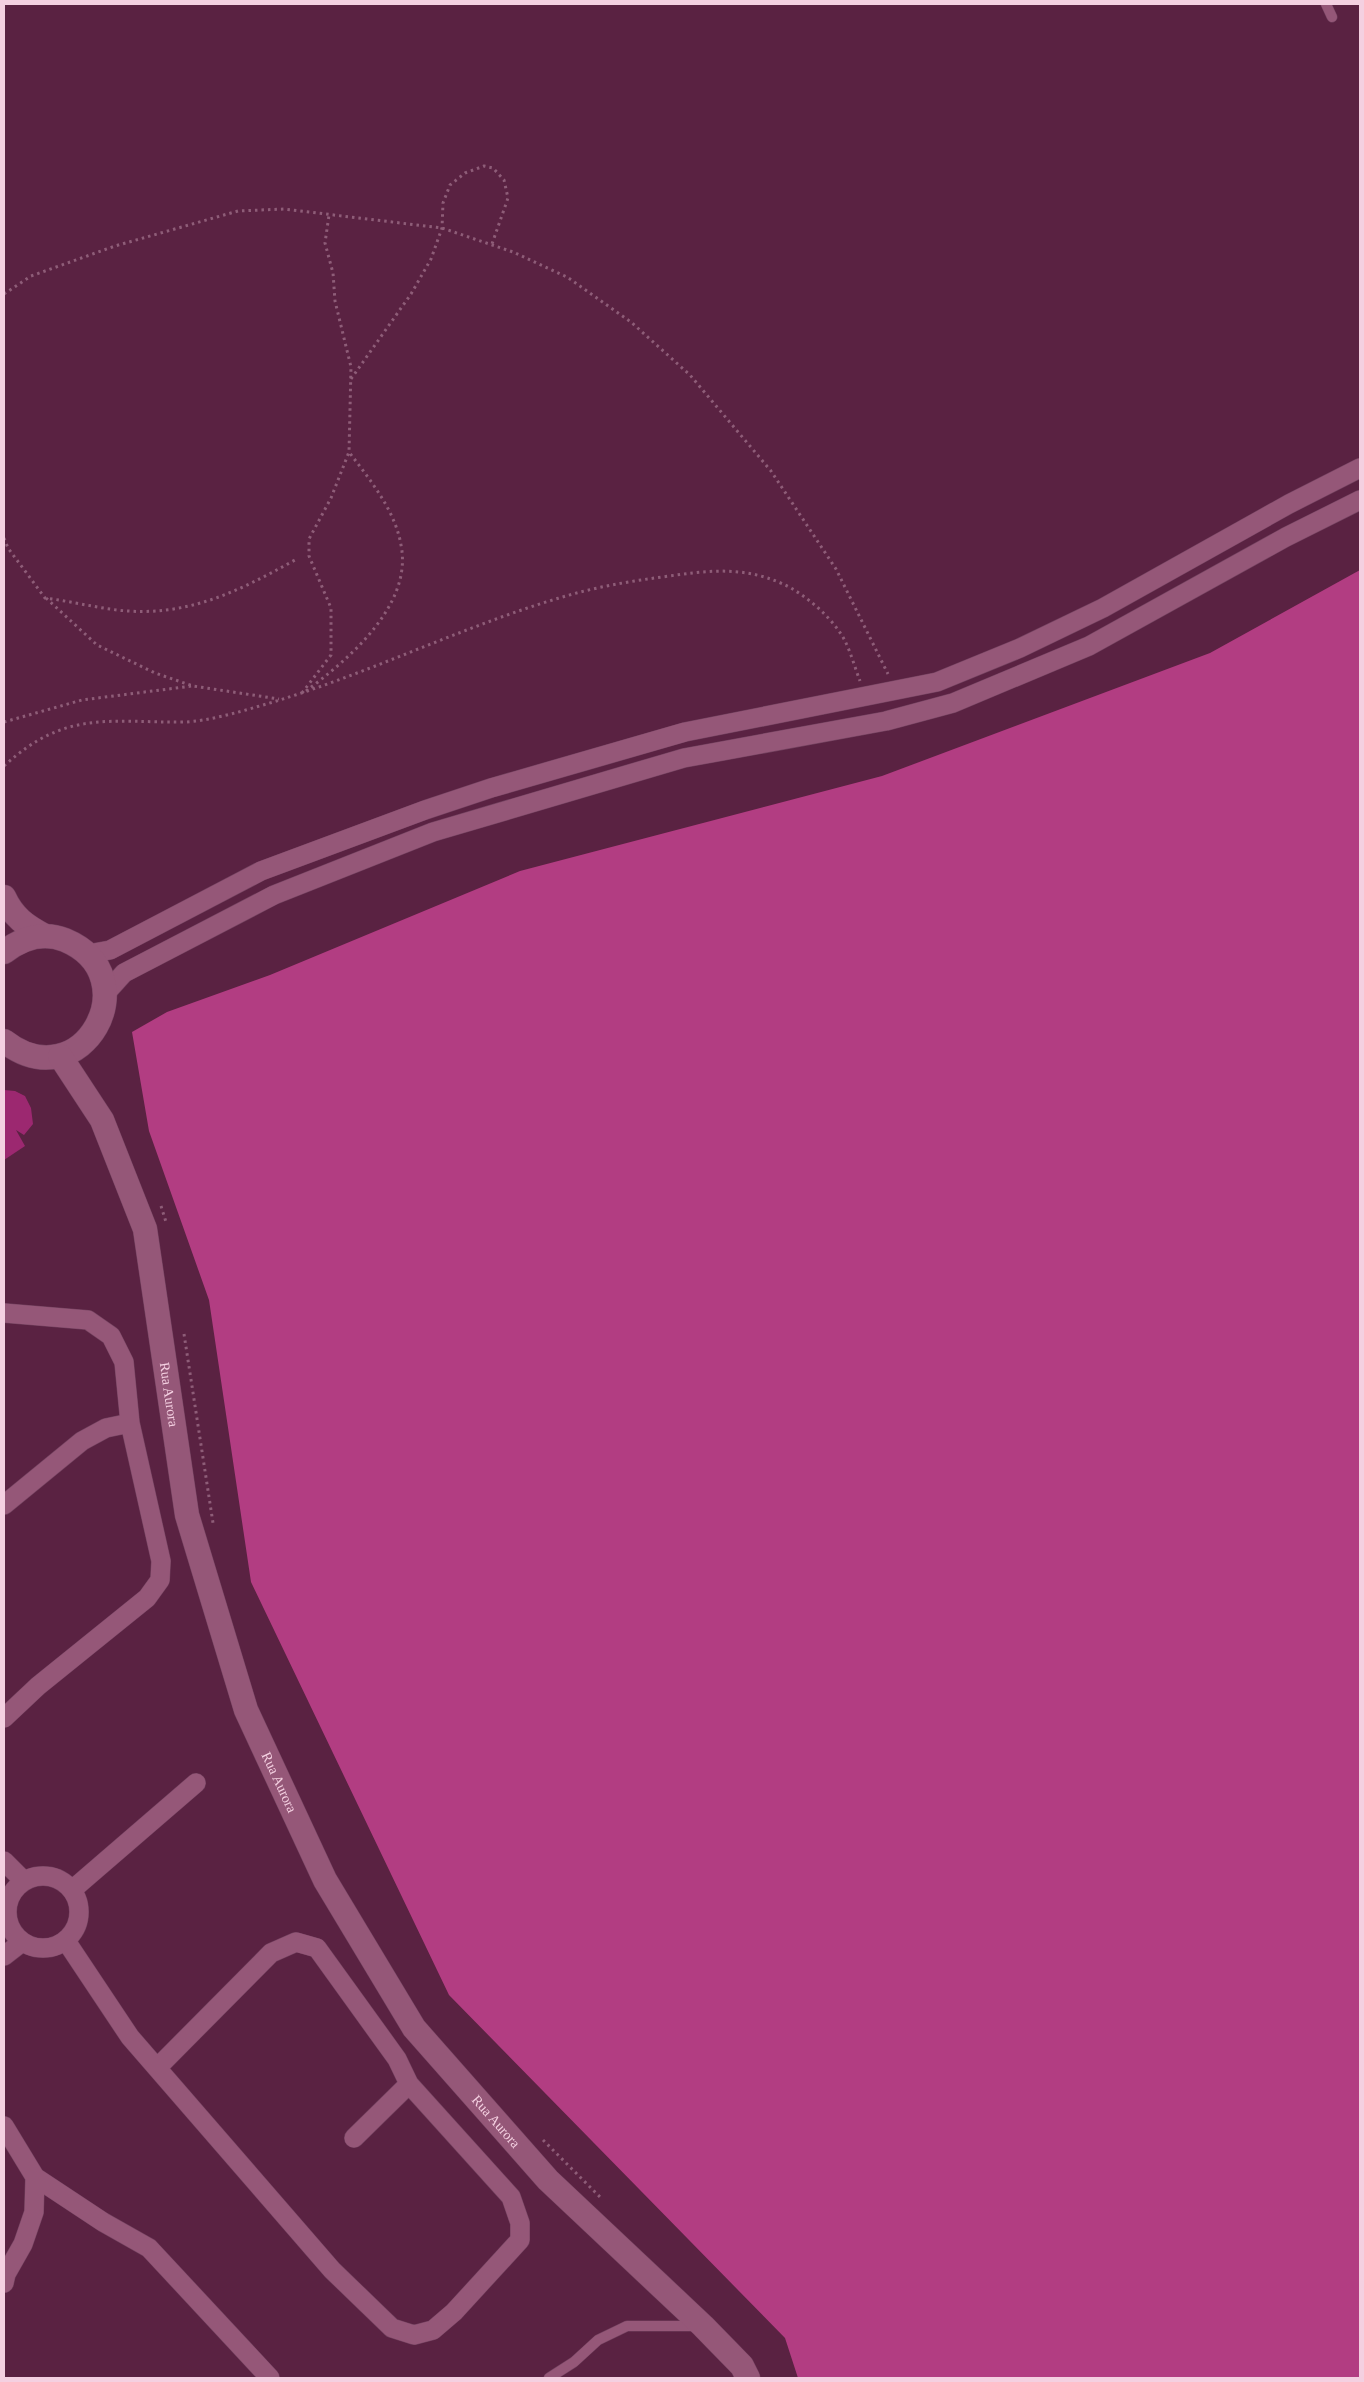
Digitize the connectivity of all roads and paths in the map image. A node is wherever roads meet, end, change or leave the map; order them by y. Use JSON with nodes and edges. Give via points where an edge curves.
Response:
{"nodes":[{"id":1,"x":1326,"y":4,"type":"edge"},
{"id":2,"x":1332,"y":17,"type":"dead end"},
{"id":3,"x":330,"y":215,"type":"junction"},
{"id":4,"x":442,"y":228,"type":"junction"},
{"id":5,"x":492,"y":244,"type":"junction"},
{"id":6,"x":4,"y":294,"type":"edge"},
{"id":7,"x":350,"y":380,"type":"junction"},
{"id":8,"x":349,"y":452,"type":"junction"},
{"id":9,"x":1360,"y":468,"type":"edge"},
{"id":10,"x":1360,"y":500,"type":"edge"},
{"id":11,"x":4,"y":538,"type":"edge"},
{"id":12,"x":295,"y":560,"type":"dead end"},
{"id":13,"x":45,"y":598,"type":"junction"},
{"id":14,"x":193,"y":686,"type":"junction"},
{"id":15,"x":895,"y":692,"type":"junction"},
{"id":16,"x":302,"y":693,"type":"junction"},
{"id":17,"x":866,"y":698,"type":"junction"},
{"id":18,"x":282,"y":699,"type":"junction"},
{"id":19,"x":4,"y":722,"type":"edge"},
{"id":20,"x":4,"y":766,"type":"edge"},
{"id":21,"x":4,"y":897,"type":"edge"},
{"id":22,"x":45,"y":936,"type":"junction"},
{"id":23,"x":4,"y":952,"type":"edge"},
{"id":24,"x":88,"y":954,"type":"junction"},
{"id":25,"x":105,"y":994,"type":"junction"},
{"id":26,"x":4,"y":1041,"type":"edge"},
{"id":27,"x":60,"y":1056,"type":"junction"},
{"id":28,"x":158,"y":1199,"type":"dead end"},
{"id":29,"x":167,"y":1227,"type":"dead end"},
{"id":30,"x":4,"y":1313,"type":"edge"},
{"id":31,"x":182,"y":1325,"type":"dead end"},
{"id":32,"x":130,"y":1423,"type":"junction"},
{"id":33,"x":4,"y":1505,"type":"edge"},
{"id":34,"x":214,"y":1531,"type":"dead end"},
{"id":35,"x":4,"y":1718,"type":"edge"},
{"id":36,"x":196,"y":1783,"type":"dead end"},
{"id":37,"x":4,"y":1861,"type":"edge"},
{"id":38,"x":24,"y":1881,"type":"junction"},
{"id":39,"x":72,"y":1890,"type":"junction"},
{"id":40,"x":6,"y":1925,"type":"edge"},
{"id":41,"x":66,"y":1941,"type":"junction"},
{"id":42,"x":22,"y":1942,"type":"junction"},
{"id":43,"x":4,"y":1956,"type":"edge"},
{"id":44,"x":157,"y":2068,"type":"junction"},
{"id":45,"x":409,"y":2084,"type":"junction"},
{"id":46,"x":4,"y":2126,"type":"edge"},
{"id":47,"x":536,"y":2133,"type":"dead end"},
{"id":48,"x":354,"y":2138,"type":"dead end"},
{"id":49,"x":35,"y":2177,"type":"junction"},
{"id":50,"x":604,"y":2202,"type":"dead end"},
{"id":51,"x":4,"y":2284,"type":"edge"},
{"id":52,"x":703,"y":2326,"type":"junction"},
{"id":53,"x":270,"y":2378,"type":"edge"},
{"id":54,"x":549,"y":2378,"type":"edge"},
{"id":55,"x":748,"y":2378,"type":"edge"}],
"edges":[{"from":1,"to":2,"type":"lane"},
{"from":3,"to":4,"type":"path"},
{"from":3,"to":6,"type":"path","via":[[284,209],[238,211],[115,246],[32,276]]},
{"from":3,"to":7,"type":"path","via":[[325,243]]},
{"from":4,"to":5,"type":"path"},
{"from":4,"to":5,"type":"path","via":[[443,203],[450,185],[464,173],[484,166],[493,168],[504,180],[508,198]]},
{"from":4,"to":7,"type":"path","via":[[421,279]]},
{"from":5,"to":15,"type":"path","via":[[567,277],[631,322],[690,375],[771,471],[836,569],[883,661]]},
{"from":7,"to":8,"type":"path"},
{"from":8,"to":16,"type":"path","via":[[331,498],[309,539],[309,556],[331,608],[331,655]]},
{"from":8,"to":16,"type":"path","via":[[378,490],[393,522],[401,544],[403,568],[396,595],[373,629],[335,670]]},
{"from":9,"to":15,"type":"street","via":[[1086,616],[1020,648],[937,682]]},
{"from":10,"to":25,"type":"street","via":[[1286,537],[1089,646],[954,703],[886,721],[684,758],[433,832],[274,895],[124,973]]},
{"from":11,"to":13,"type":"path"},
{"from":12,"to":13,"type":"path","via":[[212,601],[157,611],[118,610]]},
{"from":13,"to":14,"type":"path","via":[[97,645],[155,673]]},
{"from":14,"to":18,"type":"path"},
{"from":14,"to":19,"type":"path","via":[[82,700]]},
{"from":15,"to":17,"type":"street"},
{"from":16,"to":17,"type":"path","via":[[434,642],[574,594],[713,570],[740,571],[783,584],[816,604],[844,639]]},
{"from":16,"to":18,"type":"path"},
{"from":17,"to":24,"type":"street","via":[[685,732],[450,801],[261,871],[110,950]]},
{"from":18,"to":20,"type":"path","via":[[189,722],[131,719],[93,721],[62,728]]},
{"from":21,"to":22,"type":"street","via":[[11,912],[24,925]]},
{"from":22,"to":23,"type":"street","via":[[22,941]]},
{"from":22,"to":24,"type":"street","via":[[75,944]]},
{"from":24,"to":25,"type":"street","via":[[103,981]]},
{"from":25,"to":27,"type":"street","via":[[97,1028],[75,1050]]},
{"from":26,"to":27,"type":"street","via":[[29,1056]]},
{"from":27,"to":52,"type":"street","name":"Rua Aurora","via":[[102,1120],[145,1229],[187,1515],[246,1710],[325,1880],[414,2028],[548,2180]]},
{"from":28,"to":29,"type":"path"},
{"from":30,"to":32,"type":"street","via":[[88,1320],[111,1336],[124,1362]]},
{"from":31,"to":34,"type":"path"},
{"from":32,"to":33,"type":"street","via":[[106,1428],[82,1441]]},
{"from":32,"to":35,"type":"street","via":[[161,1561],[160,1580],[147,1598],[38,1686]]},
{"from":36,"to":39,"type":"street"},
{"from":37,"to":38,"type":"street"},
{"from":38,"to":39,"type":"street","via":[[49,1877],[64,1882]]},
{"from":38,"to":40,"type":"street","via":[[9,1900]]},
{"from":39,"to":41,"type":"street","via":[[80,1911],[79,1922]]},
{"from":40,"to":42,"type":"street"},
{"from":41,"to":42,"type":"street","via":[[44,1949]]},
{"from":41,"to":44,"type":"street","via":[[130,2037]]},
{"from":42,"to":43,"type":"street"},
{"from":44,"to":45,"type":"street","via":[[271,1953],[296,1942],[317,1948],[397,2059]]},
{"from":44,"to":45,"type":"street","via":[[332,2270],[392,2328],[414,2335],[433,2330],[454,2312],[520,2240],[520,2223],[510,2197]]},
{"from":45,"to":48,"type":"street"},
{"from":46,"to":49,"type":"street"},
{"from":47,"to":50,"type":"path"},
{"from":49,"to":51,"type":"street","via":[[34,2212]]},
{"from":49,"to":53,"type":"street","via":[[149,2248]]},
{"from":52,"to":54,"type":"lane","via":[[627,2326],[598,2340],[574,2362]]},
{"from":52,"to":55,"type":"street","name":"Rua Aurora","via":[[742,2366]]}]}
